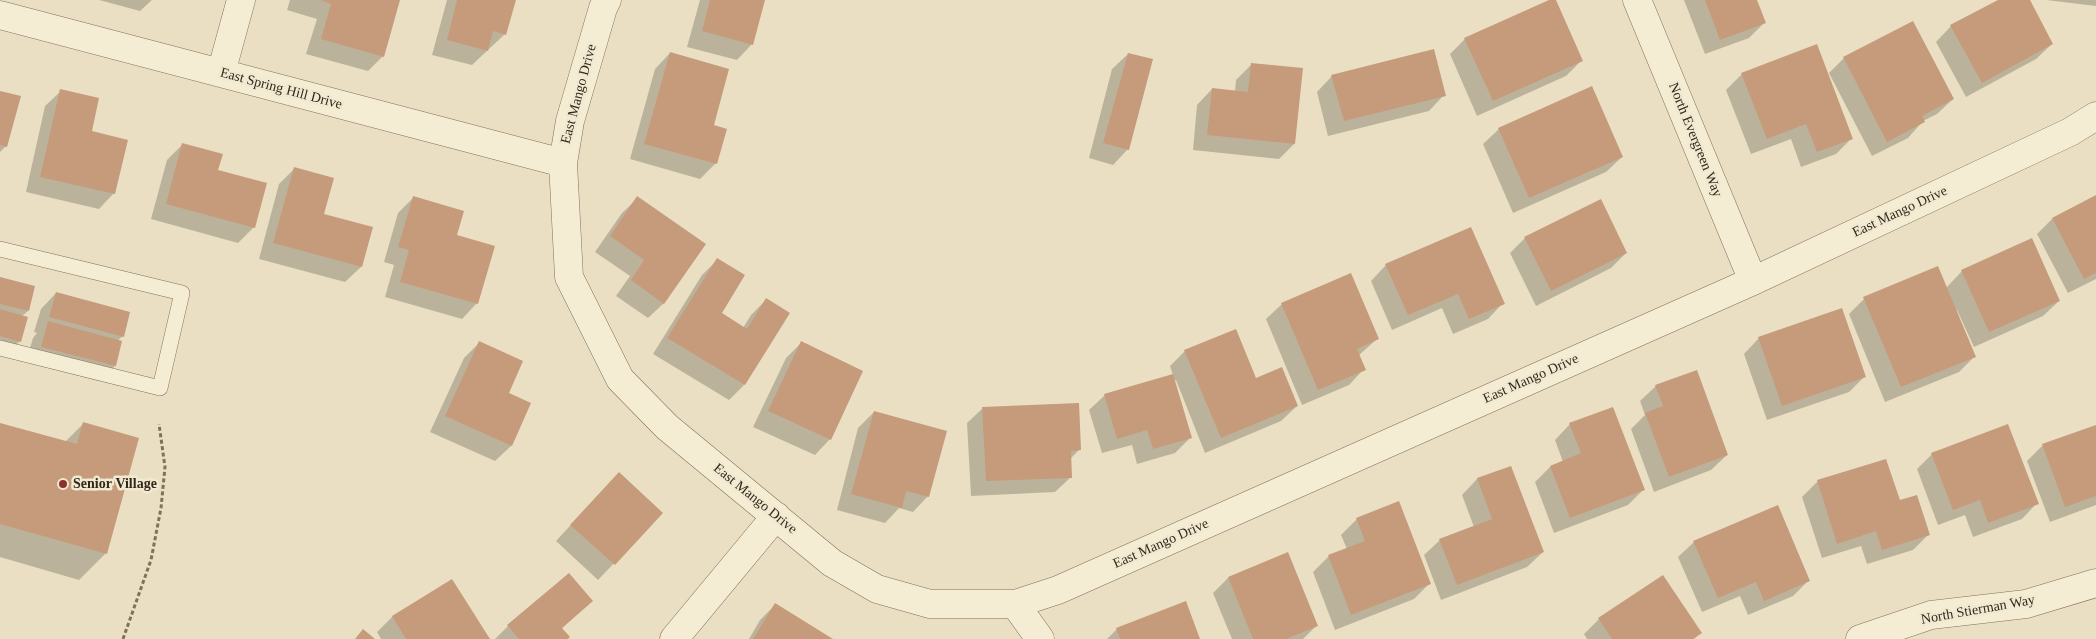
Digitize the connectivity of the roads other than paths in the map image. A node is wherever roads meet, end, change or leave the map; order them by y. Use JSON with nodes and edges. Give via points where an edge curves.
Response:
{"nodes":[{"id":1,"x":241,"y":0,"type":"edge"},
{"id":2,"x":607,"y":0,"type":"edge"},
{"id":3,"x":1637,"y":0,"type":"edge"},
{"id":4,"x":0,"y":15,"type":"edge"},
{"id":5,"x":221,"y":73,"type":"junction"},
{"id":6,"x":2096,"y":116,"type":"edge"},
{"id":7,"x":562,"y":163,"type":"junction"},
{"id":8,"x":0,"y":248,"type":"edge"},
{"id":9,"x":1753,"y":280,"type":"junction"},
{"id":10,"x":0,"y":348,"type":"edge"},
{"id":11,"x":776,"y":516,"type":"junction"},
{"id":12,"x":2096,"y":583,"type":"edge"},
{"id":13,"x":1015,"y":604,"type":"junction"},
{"id":14,"x":674,"y":639,"type":"edge"},
{"id":15,"x":1040,"y":639,"type":"edge"},
{"id":16,"x":1860,"y":639,"type":"edge"}],
"edges":[{"from":1,"to":5,"type":"street"},
{"from":2,"to":7,"type":"street","name":"East Mango Drive","via":[[570,121]]},
{"from":3,"to":9,"type":"street","name":"North Evergreen Way"},
{"from":4,"to":5,"type":"street","name":"East Spring Hill Drive"},
{"from":5,"to":7,"type":"street","name":"East Spring Hill Drive"},
{"from":6,"to":9,"type":"street","name":"East Mango Drive","via":[[2070,132]]},
{"from":7,"to":11,"type":"street","name":"East Mango Drive","via":[[569,277],[620,379],[667,427]]},
{"from":8,"to":10,"type":"lane","via":[[182,293],[160,388]]},
{"from":9,"to":13,"type":"street","name":"East Mango Drive","via":[[1058,590]]},
{"from":11,"to":13,"type":"street","name":"East Mango Drive","via":[[832,563],[877,589],[930,604]]},
{"from":11,"to":14,"type":"street"},
{"from":12,"to":16,"type":"street","name":"North Stierman Way","via":[[2026,604],[1931,615]]},
{"from":13,"to":15,"type":"street"}]}
